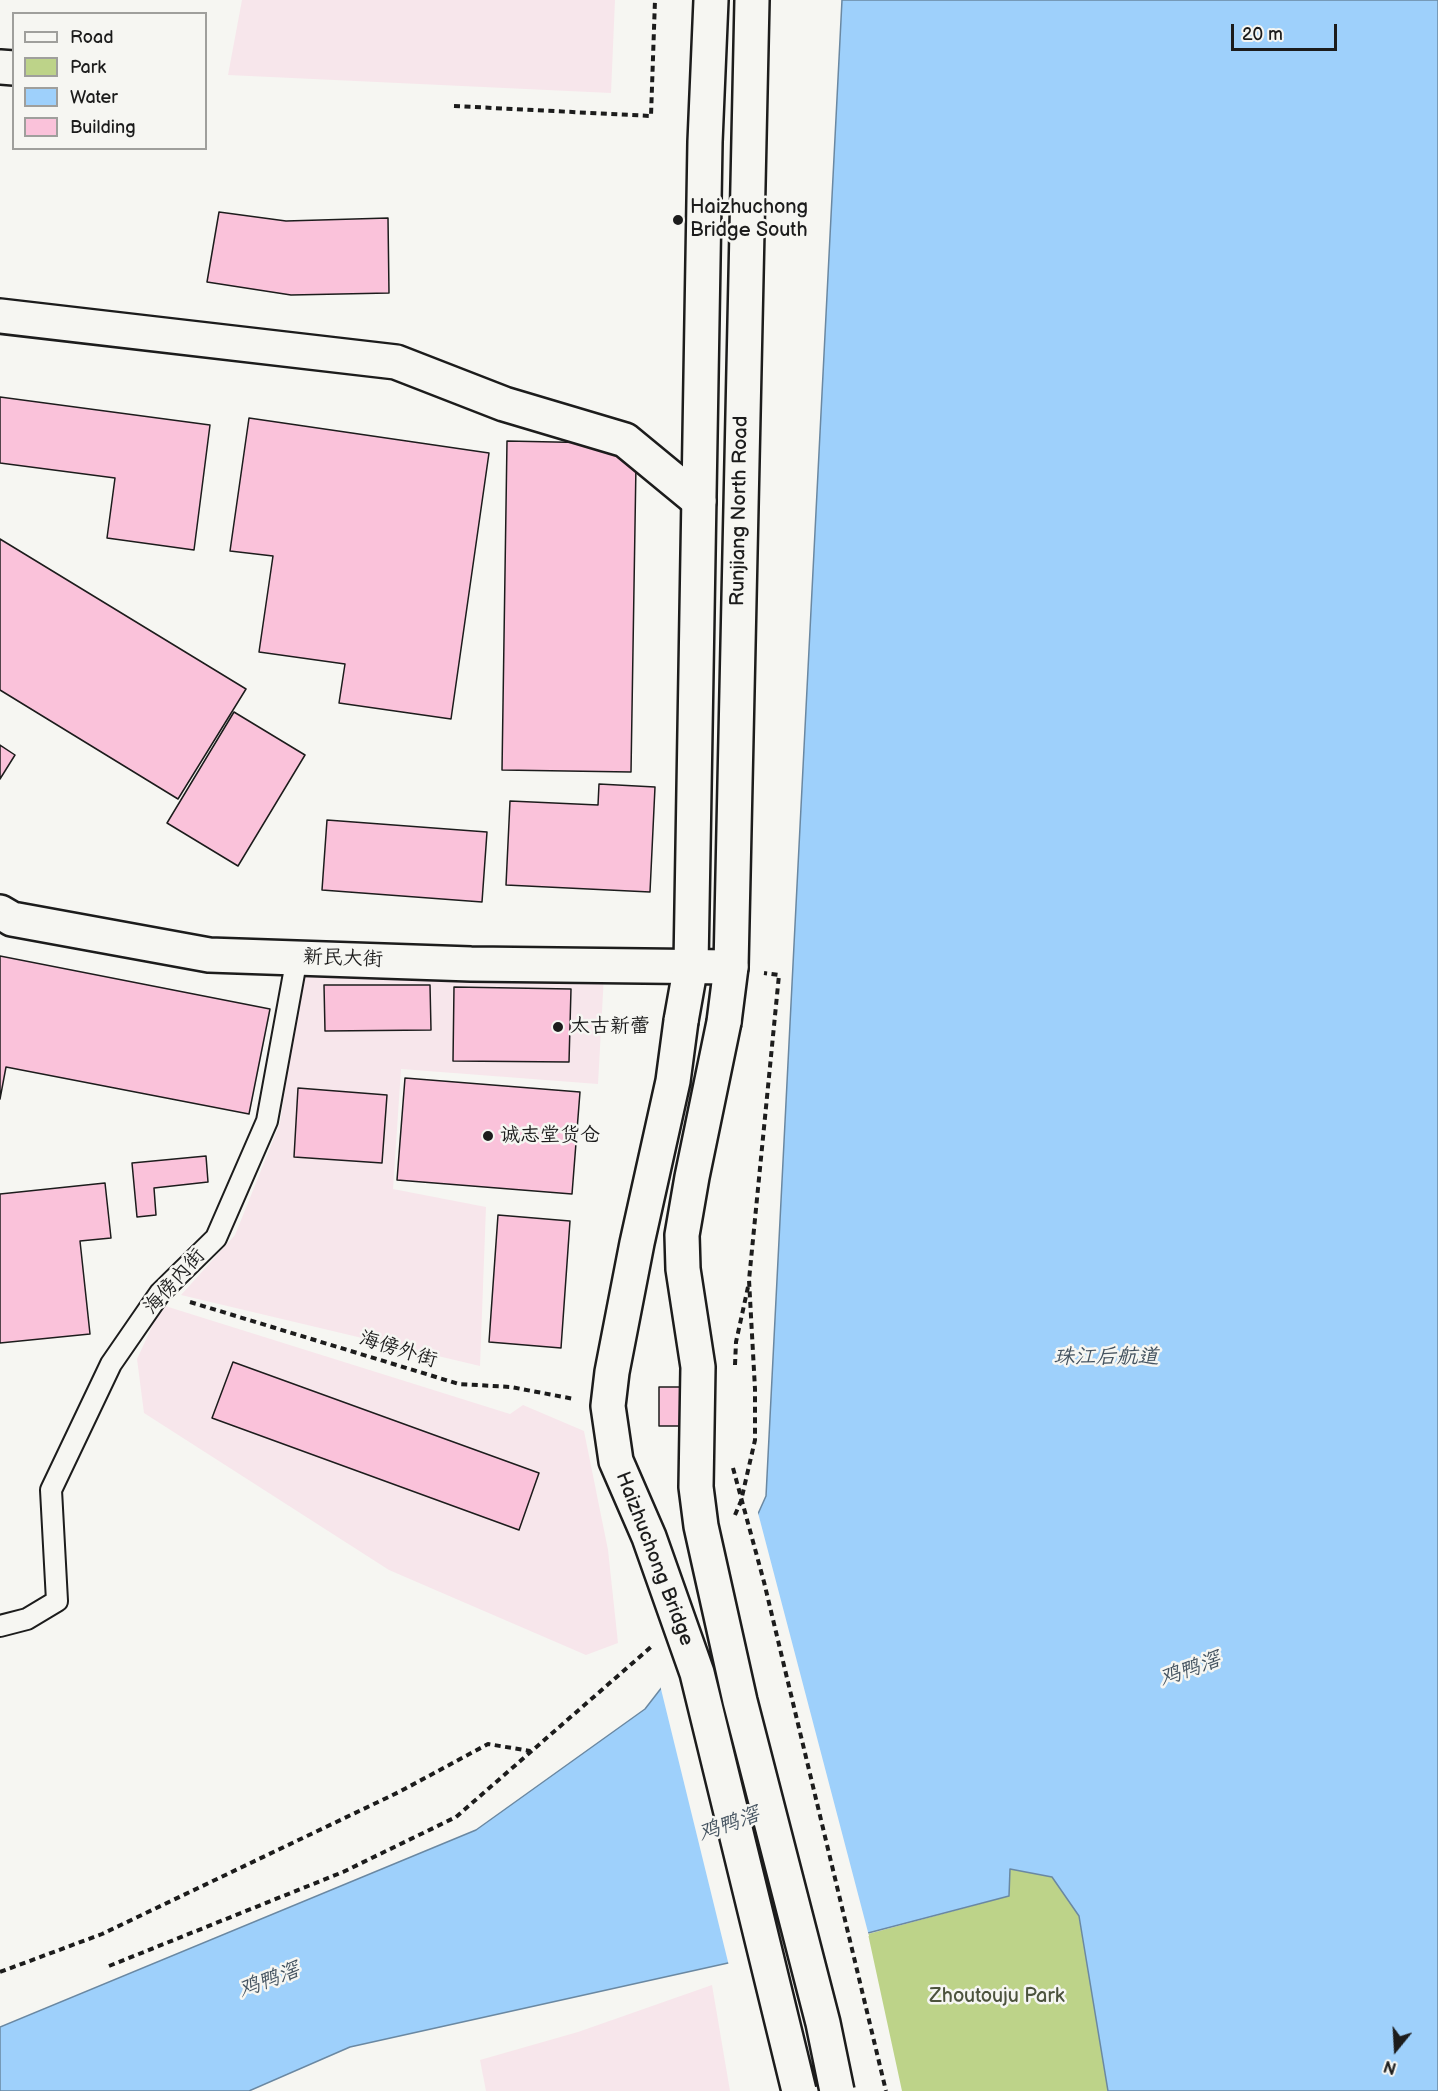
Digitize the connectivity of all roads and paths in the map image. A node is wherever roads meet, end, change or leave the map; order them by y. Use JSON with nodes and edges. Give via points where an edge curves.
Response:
{"nodes":[{"id":1,"x":655,"y":0,"type":"edge"},
{"id":2,"x":711,"y":0,"type":"edge"},
{"id":3,"x":752,"y":0,"type":"edge"},
{"id":4,"x":454,"y":106,"type":"dead end"},
{"id":5,"x":0,"y":316,"type":"edge"},
{"id":6,"x":699,"y":501,"type":"junction"},
{"id":7,"x":0,"y":912,"type":"edge"},
{"id":8,"x":297,"y":957,"type":"junction"},
{"id":9,"x":691,"y":965,"type":"junction"},
{"id":10,"x":731,"y":967,"type":"junction"},
{"id":11,"x":681,"y":1021,"type":"joint"},
{"id":12,"x":724,"y":1022,"type":"joint"},
{"id":13,"x":749,"y":1280,"type":"junction"},
{"id":14,"x":160,"y":1293,"type":"junction"},
{"id":15,"x":736,"y":1342,"type":"dead end"},
{"id":16,"x":585,"y":1401,"type":"dead end"},
{"id":17,"x":732,"y":1463,"type":"dead end"},
{"id":18,"x":732,"y":1521,"type":"dead end"},
{"id":19,"x":0,"y":1626,"type":"edge"},
{"id":20,"x":657,"y":1643,"type":"dead end"},
{"id":21,"x":531,"y":1751,"type":"junction"},
{"id":22,"x":109,"y":1966,"type":"dead end"},
{"id":23,"x":0,"y":1972,"type":"edge"},
{"id":24,"x":799,"y":2091,"type":"edge"},
{"id":25,"x":837,"y":2091,"type":"edge"},
{"id":26,"x":886,"y":2091,"type":"edge"}],
"edges":[{"from":1,"to":4,"type":"path","via":[[651,116]]},
{"from":2,"to":6,"type":"main road","name":"Runjiang North Road"},
{"from":3,"to":10,"type":"main road","name":"Runjiang North Road"},
{"from":5,"to":6,"type":"main road","via":[[396,362],[504,404],[625,440]]},
{"from":6,"to":9,"type":"main road","name":"Runjiang North Road"},
{"from":7,"to":8,"type":"main road","name":"新民大街","via":[[12,919],[209,955]]},
{"from":8,"to":9,"type":"main road","name":"新民大街","via":[[471,964]]},
{"from":8,"to":14,"type":"lane","name":"海傍内街","via":[[267,1121],[216,1238]]},
{"from":9,"to":10,"type":"main road","name":"新民大街"},
{"from":9,"to":11,"type":"main road","name":"Runjiang North Road"},
{"from":10,"to":12,"type":"main road","name":"Runjiang North Road"},
{"from":10,"to":13,"type":"path","via":[[779,975]]},
{"from":11,"to":24,"type":"main road","name":"Haizhuchong Bridge","bridge":true,"via":[[673,1081],[608,1406],[616,1461],[649,1537],[697,1673]]},
{"from":12,"to":25,"type":"main road","name":"Haizhuchong Bridge","bridge":true,"via":[[682,1235],[683,1269],[698,1367],[696,1487],[740,1701]]},
{"from":13,"to":15,"type":"path"},
{"from":13,"to":18,"type":"path","via":[[755,1440],[741,1501]]},
{"from":14,"to":16,"type":"path","name":"海傍外街","via":[[459,1384],[511,1387]]},
{"from":14,"to":19,"type":"lane","name":"海傍内街","via":[[111,1364],[51,1490],[57,1601],[27,1619]]},
{"from":17,"to":26,"type":"path","bridge":true},
{"from":20,"to":21,"type":"path"},
{"from":21,"to":22,"type":"path","via":[[456,1817],[343,1872]]},
{"from":21,"to":23,"type":"path","via":[[488,1744],[399,1792],[102,1934]]}]}
